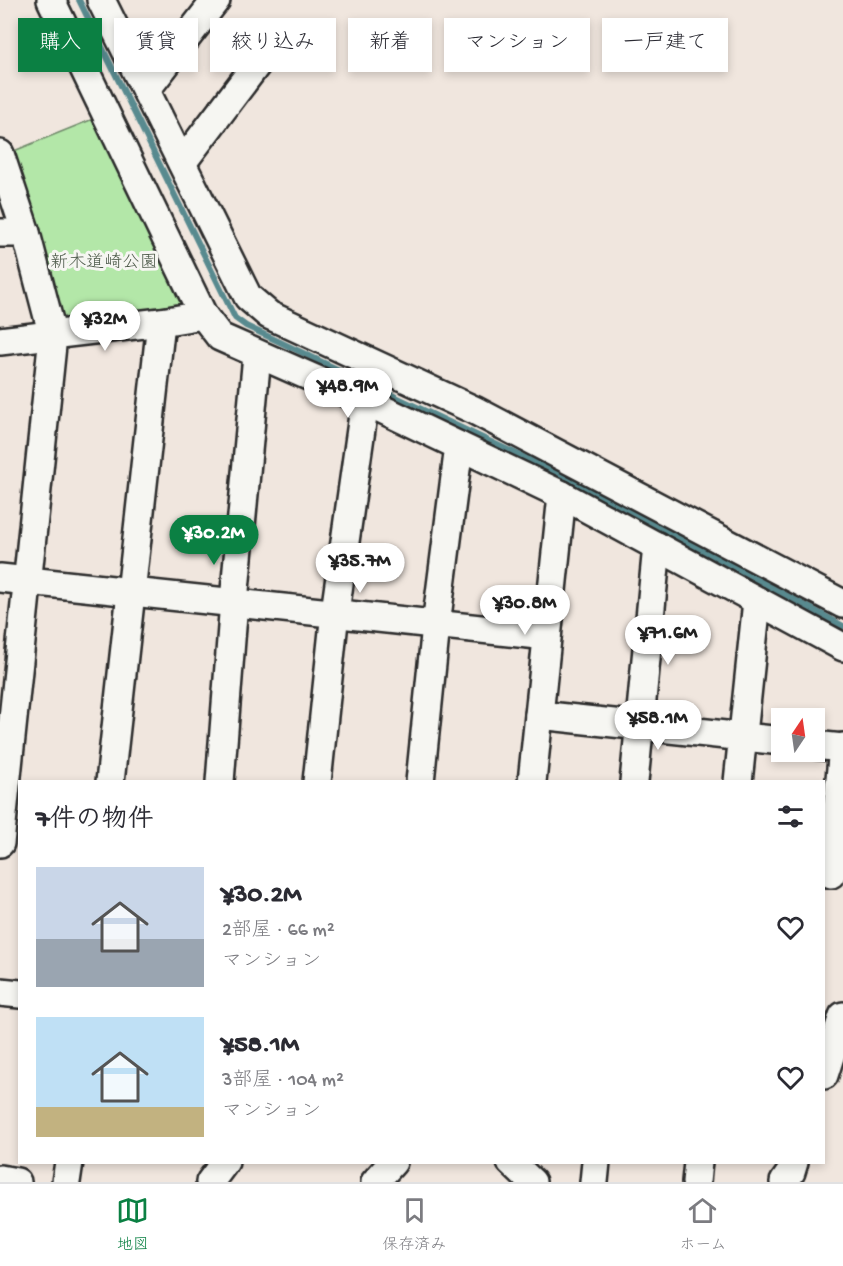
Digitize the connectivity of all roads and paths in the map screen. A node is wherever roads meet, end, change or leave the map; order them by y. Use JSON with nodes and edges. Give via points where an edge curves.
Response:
{"nodes":[{"id":1,"x":51,"y":0,"type":"edge"},
{"id":2,"x":216,"y":0,"type":"edge"},
{"id":3,"x":105,"y":2,"type":"edge"},
{"id":4,"x":251,"y":72,"type":"edge"},
{"id":5,"x":146,"y":90,"type":"junction"},
{"id":6,"x":0,"y":154,"type":"edge"},
{"id":7,"x":182,"y":163,"type":"junction"},
{"id":8,"x":13,"y":233,"type":"edge"},
{"id":9,"x":203,"y":315,"type":"junction"},
{"id":10,"x":161,"y":322,"type":"junction"},
{"id":11,"x":54,"y":336,"type":"junction"},
{"id":12,"x":0,"y":341,"type":"edge"},
{"id":13,"x":257,"y":355,"type":"junction"},
{"id":14,"x":364,"y":402,"type":"junction"},
{"id":15,"x":459,"y":446,"type":"junction"},
{"id":16,"x":562,"y":495,"type":"junction"},
{"id":17,"x":657,"y":546,"type":"junction"},
{"id":18,"x":0,"y":578,"type":"edge"},
{"id":19,"x":28,"y":581,"type":"junction"},
{"id":20,"x":131,"y":592,"type":"junction"},
{"id":21,"x":234,"y":601,"type":"junction"},
{"id":22,"x":757,"y":601,"type":"junction"},
{"id":23,"x":843,"y":604,"type":"edge"},
{"id":24,"x":335,"y":612,"type":"junction"},
{"id":25,"x":436,"y":625,"type":"junction"},
{"id":26,"x":547,"y":636,"type":"junction"},
{"id":27,"x":843,"y":647,"type":"edge"},
{"id":28,"x":539,"y":716,"type":"junction"},
{"id":29,"x":639,"y":726,"type":"junction"},
{"id":30,"x":742,"y":737,"type":"junction"},
{"id":31,"x":771,"y":740,"type":"edge"},
{"id":32,"x":825,"y":746,"type":"edge"},
{"id":33,"x":843,"y":747,"type":"edge"},
{"id":34,"x":110,"y":780,"type":"edge"},
{"id":35,"x":220,"y":780,"type":"edge"},
{"id":36,"x":317,"y":780,"type":"edge"},
{"id":37,"x":420,"y":780,"type":"edge"},
{"id":38,"x":532,"y":780,"type":"edge"},
{"id":39,"x":634,"y":780,"type":"edge"},
{"id":40,"x":738,"y":780,"type":"edge"},
{"id":41,"x":9,"y":786,"type":"edge"},
{"id":42,"x":0,"y":843,"type":"edge"},
{"id":43,"x":832,"y":874,"type":"edge"},
{"id":44,"x":0,"y":992,"type":"edge"},
{"id":45,"x":18,"y":994,"type":"edge"},
{"id":46,"x":843,"y":1016,"type":"edge"},
{"id":47,"x":829,"y":1043,"type":"edge"},
{"id":48,"x":825,"y":1069,"type":"edge"},
{"id":49,"x":69,"y":1164,"type":"edge"},
{"id":50,"x":391,"y":1164,"type":"edge"},
{"id":51,"x":513,"y":1164,"type":"edge"},
{"id":52,"x":596,"y":1164,"type":"edge"},
{"id":53,"x":698,"y":1164,"type":"edge"},
{"id":54,"x":793,"y":1164,"type":"edge"},
{"id":55,"x":0,"y":1179,"type":"edge"},
{"id":56,"x":17,"y":1182,"type":"edge"},
{"id":57,"x":66,"y":1182,"type":"edge"},
{"id":58,"x":375,"y":1182,"type":"edge"},
{"id":59,"x":532,"y":1182,"type":"edge"},
{"id":60,"x":594,"y":1182,"type":"edge"},
{"id":61,"x":696,"y":1182,"type":"edge"},
{"id":62,"x":784,"y":1182,"type":"edge"}],
"edges":[{"from":1,"to":9,"type":"street"},
{"from":2,"to":5,"type":"street"},
{"from":3,"to":5,"type":"street"},
{"from":4,"to":7,"type":"street"},
{"from":5,"to":7,"type":"street"},
{"from":6,"to":8,"type":"street"},
{"from":7,"to":23,"type":"street","via":[[248,297],[268,315],[474,410]]},
{"from":8,"to":11,"type":"street"},
{"from":9,"to":10,"type":"street"},
{"from":9,"to":13,"type":"street","via":[[220,337]]},
{"from":10,"to":11,"type":"street"},
{"from":10,"to":20,"type":"street"},
{"from":11,"to":12,"type":"street"},
{"from":11,"to":19,"type":"street"},
{"from":13,"to":14,"type":"street"},
{"from":13,"to":21,"type":"street"},
{"from":14,"to":15,"type":"street"},
{"from":14,"to":24,"type":"street"},
{"from":15,"to":16,"type":"street"},
{"from":15,"to":25,"type":"street"},
{"from":16,"to":17,"type":"street"},
{"from":16,"to":26,"type":"street"},
{"from":17,"to":22,"type":"street"},
{"from":17,"to":29,"type":"street"},
{"from":18,"to":19,"type":"street"},
{"from":19,"to":20,"type":"street"},
{"from":19,"to":41,"type":"street"},
{"from":20,"to":21,"type":"street"},
{"from":20,"to":34,"type":"street"},
{"from":21,"to":24,"type":"street"},
{"from":21,"to":35,"type":"street"},
{"from":22,"to":27,"type":"street"},
{"from":22,"to":30,"type":"street"},
{"from":24,"to":25,"type":"street"},
{"from":24,"to":36,"type":"street"},
{"from":25,"to":26,"type":"street"},
{"from":25,"to":37,"type":"street"},
{"from":26,"to":28,"type":"street"},
{"from":28,"to":29,"type":"street"},
{"from":28,"to":38,"type":"street"},
{"from":29,"to":30,"type":"street"},
{"from":29,"to":39,"type":"street"},
{"from":30,"to":31,"type":"street"},
{"from":30,"to":40,"type":"street"},
{"from":32,"to":33,"type":"street"},
{"from":33,"to":43,"type":"street"},
{"from":41,"to":42,"type":"street"},
{"from":44,"to":45,"type":"street"},
{"from":46,"to":47,"type":"street"},
{"from":47,"to":48,"type":"street"},
{"from":49,"to":57,"type":"street"},
{"from":50,"to":58,"type":"street"},
{"from":51,"to":59,"type":"street"},
{"from":52,"to":60,"type":"street"},
{"from":53,"to":61,"type":"street"},
{"from":54,"to":62,"type":"street"},
{"from":55,"to":56,"type":"street"}]}
